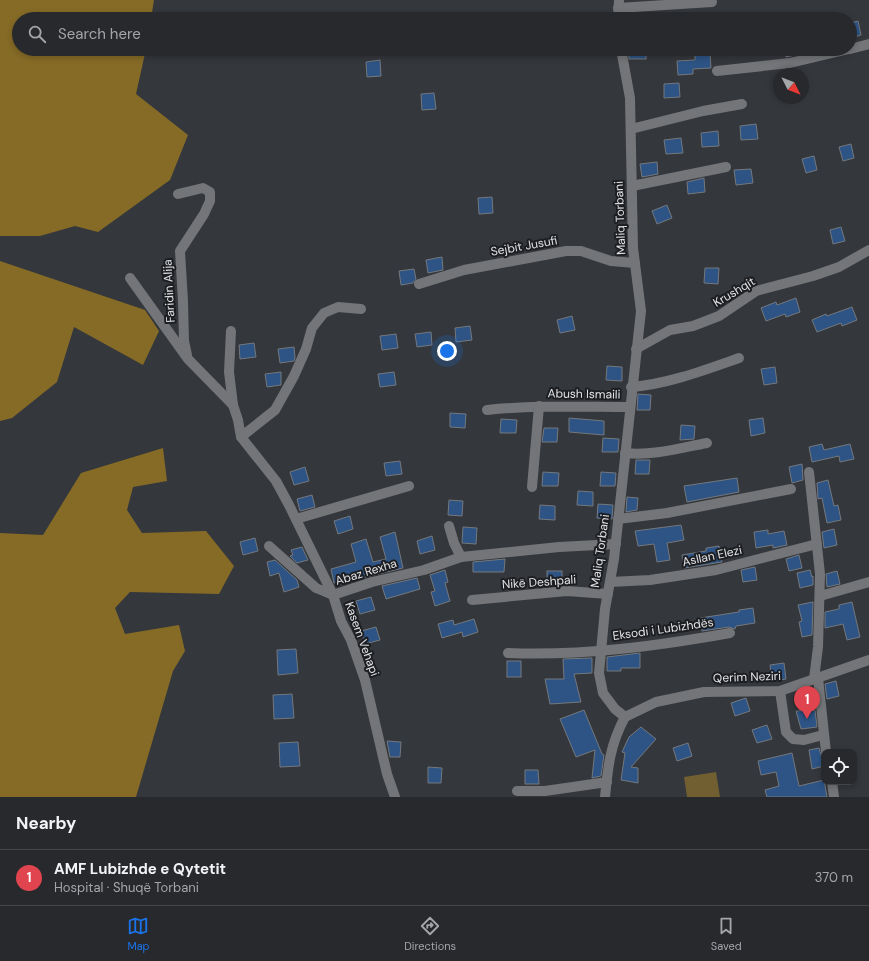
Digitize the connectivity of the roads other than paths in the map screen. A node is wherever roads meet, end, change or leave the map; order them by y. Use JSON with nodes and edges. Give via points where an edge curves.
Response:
{"nodes":[{"id":1,"x":712,"y":2,"type":"dead end"},
{"id":2,"x":619,"y":4,"type":"edge"},
{"id":3,"x":869,"y":44,"type":"edge"},
{"id":4,"x":857,"y":47,"type":"edge"},
{"id":5,"x":622,"y":56,"type":"edge"},
{"id":6,"x":820,"y":56,"type":"edge"},
{"id":7,"x":717,"y":70,"type":"dead end"},
{"id":8,"x":742,"y":104,"type":"dead end"},
{"id":9,"x":631,"y":129,"type":"junction"},
{"id":10,"x":726,"y":167,"type":"dead end"},
{"id":11,"x":632,"y":186,"type":"junction"},
{"id":12,"x":178,"y":194,"type":"dead end"},
{"id":13,"x":869,"y":250,"type":"edge"},
{"id":14,"x":635,"y":263,"type":"junction"},
{"id":15,"x":130,"y":278,"type":"dead end"},
{"id":16,"x":419,"y":284,"type":"dead end"},
{"id":17,"x":361,"y":308,"type":"dead end"},
{"id":18,"x":231,"y":331,"type":"dead end"},
{"id":19,"x":636,"y":349,"type":"junction"},
{"id":20,"x":739,"y":358,"type":"dead end"},
{"id":21,"x":188,"y":359,"type":"junction"},
{"id":22,"x":632,"y":386,"type":"junction"},
{"id":23,"x":233,"y":405,"type":"junction"},
{"id":24,"x":539,"y":406,"type":"junction"},
{"id":25,"x":629,"y":407,"type":"junction"},
{"id":26,"x":487,"y":410,"type":"dead end"},
{"id":27,"x":241,"y":437,"type":"junction"},
{"id":28,"x":707,"y":443,"type":"dead end"},
{"id":29,"x":625,"y":453,"type":"junction"},
{"id":30,"x":809,"y":472,"type":"dead end"},
{"id":31,"x":409,"y":486,"type":"dead end"},
{"id":32,"x":532,"y":487,"type":"dead end"},
{"id":33,"x":791,"y":489,"type":"dead end"},
{"id":34,"x":296,"y":519,"type":"junction"},
{"id":35,"x":618,"y":519,"type":"junction"},
{"id":36,"x":450,"y":526,"type":"dead end"},
{"id":37,"x":616,"y":544,"type":"junction"},
{"id":38,"x":817,"y":544,"type":"junction"},
{"id":39,"x":269,"y":546,"type":"dead end"},
{"id":40,"x":461,"y":556,"type":"junction"},
{"id":41,"x":610,"y":582,"type":"junction"},
{"id":42,"x":869,"y":582,"type":"edge"},
{"id":43,"x":608,"y":594,"type":"junction"},
{"id":44,"x":333,"y":595,"type":"junction"},
{"id":45,"x":820,"y":596,"type":"junction"},
{"id":46,"x":472,"y":600,"type":"dead end"},
{"id":47,"x":730,"y":633,"type":"dead end"},
{"id":48,"x":600,"y":651,"type":"junction"},
{"id":49,"x":508,"y":653,"type":"dead end"},
{"id":50,"x":869,"y":660,"type":"edge"},
{"id":51,"x":816,"y":678,"type":"junction"},
{"id":52,"x":780,"y":691,"type":"junction"},
{"id":53,"x":625,"y":717,"type":"junction"},
{"id":54,"x":823,"y":735,"type":"junction"},
{"id":55,"x":825,"y":749,"type":"edge"},
{"id":56,"x":607,"y":782,"type":"junction"},
{"id":57,"x":832,"y":785,"type":"edge"},
{"id":58,"x":517,"y":791,"type":"dead end"},
{"id":59,"x":395,"y":797,"type":"edge"},
{"id":60,"x":605,"y":797,"type":"edge"},
{"id":61,"x":834,"y":797,"type":"edge"}],
"edges":[{"from":1,"to":2,"type":"street"},
{"from":3,"to":4,"type":"street"},
{"from":5,"to":9,"type":"street","name":"Maliq Torbani","via":[[630,98]]},
{"from":6,"to":7,"type":"street","via":[[790,63]]},
{"from":8,"to":9,"type":"street"},
{"from":9,"to":11,"type":"street","name":"Maliq Torbani"},
{"from":10,"to":11,"type":"street"},
{"from":11,"to":14,"type":"street","name":"Maliq Torbani"},
{"from":12,"to":21,"type":"street","name":"Faridin Alija","via":[[203,188],[210,192],[210,201],[204,214],[180,251],[184,341]]},
{"from":13,"to":19,"type":"street","name":"Krushqit","via":[[840,267],[756,291],[719,316],[693,326],[670,330]]},
{"from":14,"to":16,"type":"street","name":"Sejbit Jusufi","via":[[611,261],[581,251],[566,252],[464,270]]},
{"from":14,"to":19,"type":"street","name":"Maliq Torbani","via":[[641,311]]},
{"from":15,"to":21,"type":"street","name":"Kasem Vehapi"},
{"from":17,"to":27,"type":"street","via":[[338,307],[324,313],[312,328],[294,376],[275,410]]},
{"from":18,"to":23,"type":"street","via":[[229,372]]},
{"from":19,"to":22,"type":"street","name":"Maliq Torbani"},
{"from":20,"to":22,"type":"street","via":[[703,371],[644,386]]},
{"from":21,"to":23,"type":"street","name":"Kasem Vehapi"},
{"from":22,"to":25,"type":"street","name":"Maliq Torbani"},
{"from":23,"to":27,"type":"street","name":"Kasem Vehapi"},
{"from":24,"to":25,"type":"street","name":"Abush Ismaili"},
{"from":24,"to":26,"type":"street","name":"Abush Ismaili"},
{"from":24,"to":32,"type":"street","name":"Abush Ismaili"},
{"from":25,"to":29,"type":"street","name":"Maliq Torbani"},
{"from":27,"to":34,"type":"street","name":"Kasem Vehapi","via":[[276,481]]},
{"from":28,"to":29,"type":"street","via":[[658,452]]},
{"from":29,"to":35,"type":"street","name":"Maliq Torbani"},
{"from":30,"to":38,"type":"street"},
{"from":31,"to":34,"type":"street"},
{"from":33,"to":35,"type":"street","via":[[641,518]]},
{"from":34,"to":44,"type":"street","name":"Kasem Vehapi"},
{"from":35,"to":37,"type":"street","name":"Maliq Torbani"},
{"from":36,"to":40,"type":"street","via":[[454,543]]},
{"from":37,"to":40,"type":"street","name":"Abaz Rexha"},
{"from":37,"to":41,"type":"street","name":"Maliq Torbani"},
{"from":38,"to":41,"type":"street","name":"Asllan Elezi","via":[[716,570],[650,580]]},
{"from":38,"to":45,"type":"street"},
{"from":39,"to":44,"type":"street","name":"Abaz Rexha","via":[[316,588]]},
{"from":40,"to":44,"type":"street","name":"Abaz Rexha","via":[[424,570],[372,582]]},
{"from":41,"to":43,"type":"street","name":"Maliq Torbani"},
{"from":42,"to":45,"type":"street"},
{"from":43,"to":46,"type":"street","name":"Nikë Deshpali","via":[[567,590]]},
{"from":43,"to":48,"type":"street","name":"Maliq Torbani"},
{"from":44,"to":59,"type":"street","name":"Kasem Vehapi","via":[[340,621],[351,640],[365,680],[387,774]]},
{"from":45,"to":51,"type":"street"},
{"from":47,"to":48,"type":"street","name":"Eksodi i Lubizhdës"},
{"from":48,"to":49,"type":"street","via":[[544,655]]},
{"from":48,"to":53,"type":"street","name":"Maliq Torbani","via":[[599,672],[603,693]]},
{"from":50,"to":51,"type":"street","name":"Qerim Neziri"},
{"from":51,"to":52,"type":"street","name":"Qerim Neziri"},
{"from":51,"to":54,"type":"street"},
{"from":52,"to":53,"type":"street","name":"Qerim Neziri","via":[[704,692],[656,702]]},
{"from":52,"to":54,"type":"street","via":[[786,732],[793,739],[804,740]]},
{"from":53,"to":56,"type":"street","via":[[609,756]]},
{"from":54,"to":55,"type":"street"},
{"from":56,"to":58,"type":"street"},
{"from":56,"to":60,"type":"street"},
{"from":57,"to":61,"type":"street"}]}
